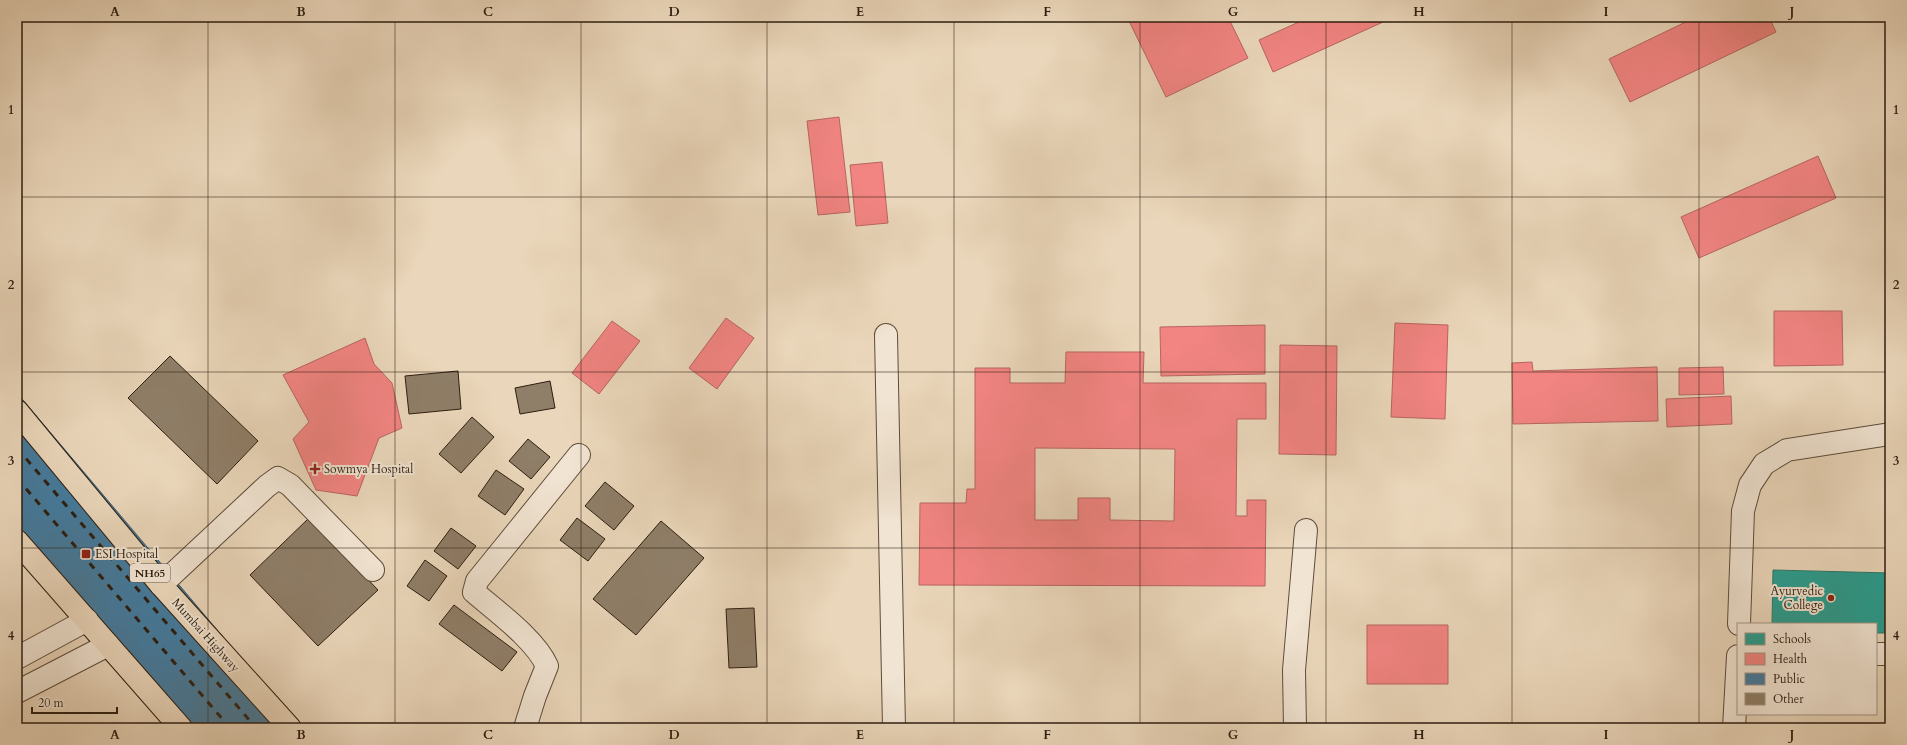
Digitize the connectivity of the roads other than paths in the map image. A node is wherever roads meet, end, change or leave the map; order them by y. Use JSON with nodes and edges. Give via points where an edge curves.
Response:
{"nodes":[{"id":1,"x":886,"y":335,"type":"dead end"},
{"id":2,"x":17,"y":411,"type":"edge"},
{"id":3,"x":1890,"y":434,"type":"edge"},
{"id":4,"x":579,"y":455,"type":"dead end"},
{"id":5,"x":1306,"y":530,"type":"dead end"},
{"id":6,"x":17,"y":541,"type":"edge"},
{"id":7,"x":373,"y":570,"type":"dead end"},
{"id":8,"x":161,"y":585,"type":"junction"},
{"id":9,"x":87,"y":620,"type":"junction"},
{"id":10,"x":1739,"y":623,"type":"edge"},
{"id":11,"x":108,"y":645,"type":"junction"},
{"id":12,"x":1877,"y":654,"type":"edge"},
{"id":13,"x":1890,"y":654,"type":"edge"},
{"id":14,"x":17,"y":658,"type":"edge"},
{"id":15,"x":1737,"y":674,"type":"edge"},
{"id":16,"x":17,"y":692,"type":"edge"},
{"id":17,"x":290,"y":727,"type":"edge"},
{"id":18,"x":181,"y":728,"type":"edge"},
{"id":19,"x":525,"y":728,"type":"edge"},
{"id":20,"x":894,"y":728,"type":"edge"},
{"id":21,"x":1295,"y":728,"type":"edge"},
{"id":22,"x":1734,"y":728,"type":"edge"}],
"edges":[{"from":1,"to":20,"type":"street"},
{"from":2,"to":8,"type":"highway","name":"Mumbai Highway","number":"NH65"},
{"from":3,"to":10,"type":"street","via":[[1787,450],[1764,464],[1750,485],[1743,511]]},
{"from":4,"to":19,"type":"street","via":[[477,581],[474,592],[530,642],[542,655],[547,666]]},
{"from":5,"to":21,"type":"street","via":[[1294,670]]},
{"from":6,"to":9,"type":"highway"},
{"from":7,"to":8,"type":"street","via":[[290,485],[278,478]]},
{"from":8,"to":17,"type":"highway","name":"Mumbai Highway","number":"NH65"},
{"from":9,"to":11,"type":"highway"},
{"from":9,"to":14,"type":"street"},
{"from":11,"to":16,"type":"street"},
{"from":11,"to":18,"type":"highway"},
{"from":12,"to":13,"type":"street"},
{"from":15,"to":22,"type":"street"}]}
